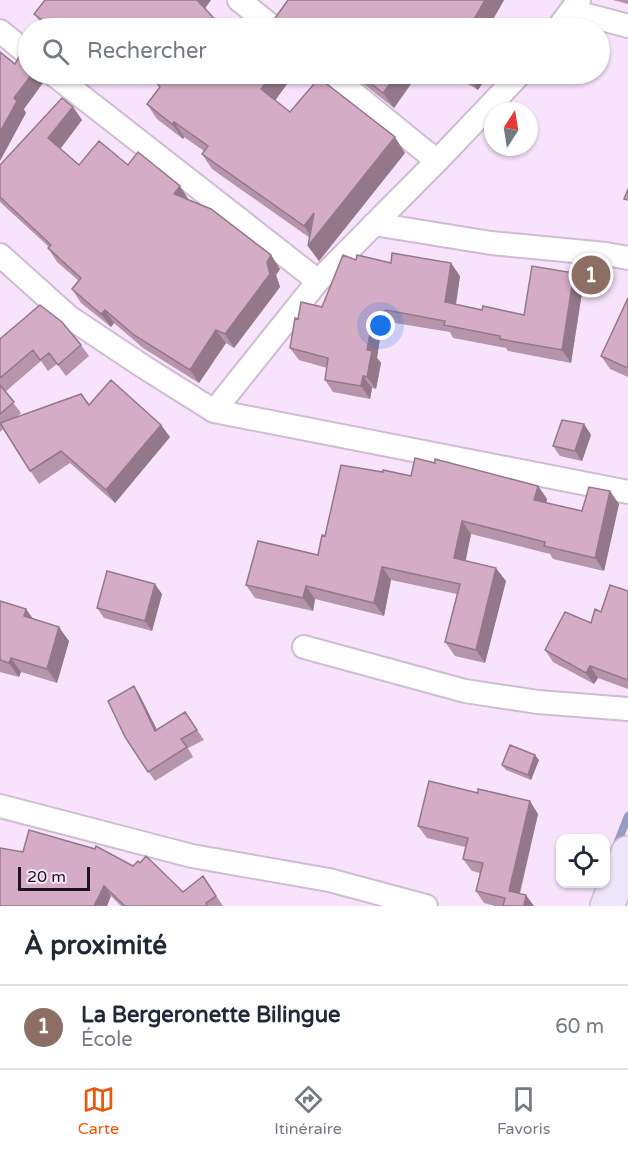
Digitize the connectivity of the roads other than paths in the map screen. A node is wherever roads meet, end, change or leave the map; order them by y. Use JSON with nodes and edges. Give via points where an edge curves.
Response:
{"nodes":[{"id":1,"x":239,"y":0,"type":"edge"},
{"id":2,"x":576,"y":5,"type":"edge"},
{"id":3,"x":262,"y":18,"type":"edge"},
{"id":4,"x":566,"y":18,"type":"edge"},
{"id":5,"x":608,"y":18,"type":"edge"},
{"id":6,"x":610,"y":19,"type":"edge"},
{"id":7,"x":628,"y":26,"type":"edge"},
{"id":8,"x":0,"y":32,"type":"edge"},
{"id":9,"x":18,"y":46,"type":"edge"},
{"id":10,"x":66,"y":84,"type":"edge"},
{"id":11,"x":342,"y":84,"type":"edge"},
{"id":12,"x":510,"y":84,"type":"edge"},
{"id":13,"x":437,"y":161,"type":"junction"},
{"id":14,"x":374,"y":225,"type":"junction"},
{"id":15,"x":0,"y":255,"type":"edge"},
{"id":16,"x":628,"y":258,"type":"edge"},
{"id":17,"x":318,"y":281,"type":"junction"},
{"id":18,"x":214,"y":411,"type":"junction"},
{"id":19,"x":628,"y":492,"type":"edge"},
{"id":20,"x":304,"y":647,"type":"dead end"},
{"id":21,"x":628,"y":709,"type":"edge"},
{"id":22,"x":0,"y":806,"type":"edge"},
{"id":23,"x":628,"y":853,"type":"edge"},
{"id":24,"x":426,"y":906,"type":"edge"},
{"id":25,"x":607,"y":906,"type":"edge"}],
"edges":[{"from":1,"to":3,"type":"street"},
{"from":2,"to":4,"type":"street"},
{"from":2,"to":5,"type":"street"},
{"from":6,"to":7,"type":"street"},
{"from":8,"to":9,"type":"street"},
{"from":10,"to":17,"type":"street"},
{"from":11,"to":13,"type":"street"},
{"from":12,"to":13,"type":"street"},
{"from":13,"to":14,"type":"street"},
{"from":14,"to":16,"type":"street"},
{"from":14,"to":17,"type":"street"},
{"from":15,"to":18,"type":"street","via":[[69,317]]},
{"from":17,"to":18,"type":"street"},
{"from":18,"to":19,"type":"street"},
{"from":20,"to":21,"type":"street","via":[[465,691]]},
{"from":22,"to":24,"type":"street","via":[[192,856],[329,880]]},
{"from":23,"to":25,"type":"main road"}]}
